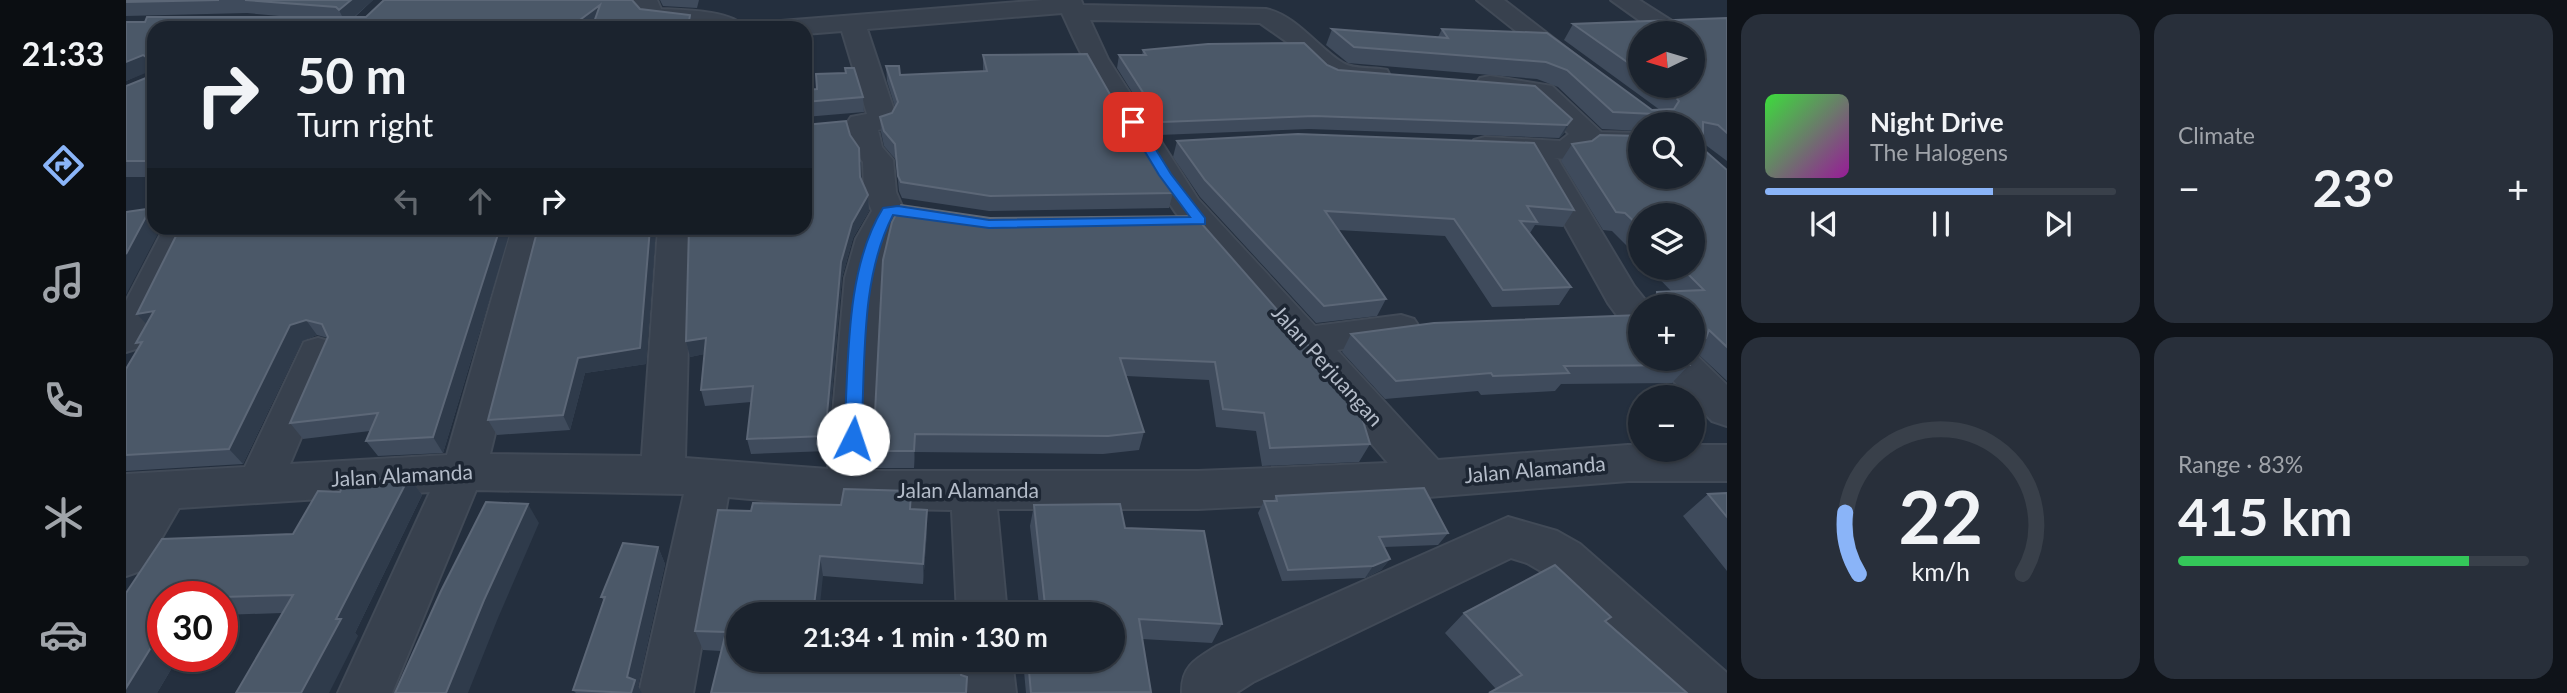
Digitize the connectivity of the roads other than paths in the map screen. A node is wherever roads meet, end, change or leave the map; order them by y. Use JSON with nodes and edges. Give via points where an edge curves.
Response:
{"nodes":[{"id":1,"x":645,"y":0,"type":"edge"},
{"id":2,"x":1489,"y":0,"type":"edge"},
{"id":3,"x":1623,"y":0,"type":"edge"},
{"id":4,"x":1071,"y":6,"type":"edge"},
{"id":5,"x":711,"y":21,"type":"edge"},
{"id":6,"x":852,"y":21,"type":"junction"},
{"id":7,"x":1655,"y":21,"type":"edge"},
{"id":8,"x":812,"y":25,"type":"edge"},
{"id":9,"x":1403,"y":77,"type":"edge"},
{"id":10,"x":1595,"y":79,"type":"edge"},
{"id":11,"x":1464,"y":82,"type":"edge"},
{"id":12,"x":1594,"y":141,"type":"junction"},
{"id":13,"x":1628,"y":142,"type":"edge"},
{"id":14,"x":1184,"y":145,"type":"edge"},
{"id":15,"x":1452,"y":145,"type":"edge"},
{"id":16,"x":1150,"y":148,"type":"junction"},
{"id":17,"x":1536,"y":149,"type":"junction"},
{"id":18,"x":1200,"y":221,"type":"junction"},
{"id":19,"x":1160,"y":222,"type":"edge"},
{"id":20,"x":177,"y":235,"type":"edge"},
{"id":21,"x":526,"y":235,"type":"edge"},
{"id":22,"x":675,"y":235,"type":"edge"},
{"id":23,"x":1628,"y":303,"type":"edge"},
{"id":24,"x":1599,"y":318,"type":"edge"},
{"id":25,"x":1628,"y":318,"type":"edge"},
{"id":26,"x":1436,"y":325,"type":"edge"},
{"id":27,"x":126,"y":338,"type":"edge"},
{"id":28,"x":1305,"y":341,"type":"junction"},
{"id":29,"x":318,"y":352,"type":"edge"},
{"id":30,"x":1688,"y":371,"type":"edge"},
{"id":31,"x":1727,"y":410,"type":"edge"},
{"id":32,"x":1727,"y":463,"type":"edge"},
{"id":33,"x":462,"y":472,"type":"junction"},
{"id":34,"x":663,"y":474,"type":"junction"},
{"id":35,"x":710,"y":478,"type":"junction"},
{"id":36,"x":1428,"y":479,"type":"junction"},
{"id":37,"x":259,"y":484,"type":"junction"},
{"id":38,"x":849,"y":489,"type":"junction"},
{"id":39,"x":146,"y":491,"type":"edge"},
{"id":40,"x":972,"y":491,"type":"junction"},
{"id":41,"x":126,"y":555,"type":"edge"},
{"id":42,"x":981,"y":602,"type":"edge"},
{"id":43,"x":987,"y":672,"type":"edge"},
{"id":44,"x":365,"y":693,"type":"edge"},
{"id":45,"x":666,"y":693,"type":"edge"},
{"id":46,"x":989,"y":693,"type":"edge"},
{"id":47,"x":1209,"y":693,"type":"edge"},
{"id":48,"x":1710,"y":693,"type":"edge"}],
"edges":[{"from":1,"to":5,"type":"street","via":[[654,16]]},
{"from":2,"to":10,"type":"street"},
{"from":3,"to":7,"type":"street"},
{"from":4,"to":6,"type":"street"},
{"from":4,"to":9,"type":"street","via":[[1266,16],[1337,72]]},
{"from":4,"to":16,"type":"street","name":"Jalan Perjuangan","via":[[1095,59]]},
{"from":6,"to":8,"type":"street"},
{"from":6,"to":38,"type":"street","via":[[883,119],[847,125],[878,160],[880,192],[905,212],[873,239],[863,278]]},
{"from":11,"to":12,"type":"street","via":[[1536,89]]},
{"from":12,"to":13,"type":"street"},
{"from":12,"to":17,"type":"street","via":[[1574,142],[1570,150]]},
{"from":14,"to":16,"type":"street"},
{"from":15,"to":17,"type":"street"},
{"from":16,"to":18,"type":"street","name":"Jalan Perjuangan"},
{"from":17,"to":23,"type":"street"},
{"from":18,"to":19,"type":"street"},
{"from":18,"to":28,"type":"street","name":"Jalan Perjuangan"},
{"from":20,"to":27,"type":"street"},
{"from":21,"to":33,"type":"street"},
{"from":22,"to":34,"type":"street"},
{"from":24,"to":25,"type":"street"},
{"from":26,"to":28,"type":"street"},
{"from":28,"to":36,"type":"street","name":"Jalan Perjuangan"},
{"from":29,"to":37,"type":"street"},
{"from":30,"to":31,"type":"street"},
{"from":32,"to":36,"type":"street","name":"Jalan Alamanda","via":[[1628,463]]},
{"from":33,"to":34,"type":"street","name":"Jalan Alamanda"},
{"from":33,"to":37,"type":"street","name":"Jalan Alamanda"},
{"from":33,"to":44,"type":"street"},
{"from":34,"to":35,"type":"street","name":"Jalan Alamanda"},
{"from":35,"to":38,"type":"street","name":"Jalan Alamanda"},
{"from":35,"to":45,"type":"street"},
{"from":36,"to":40,"type":"street","name":"Jalan Alamanda","via":[[1198,490]]},
{"from":37,"to":39,"type":"street","name":"Jalan Alamanda"},
{"from":38,"to":40,"type":"street","name":"Jalan Alamanda"},
{"from":39,"to":41,"type":"street"},
{"from":40,"to":42,"type":"street"},
{"from":43,"to":46,"type":"street"},
{"from":47,"to":48,"type":"street","via":[[1208,681],[1235,664],[1508,537],[1540,546],[1563,559]]}]}
